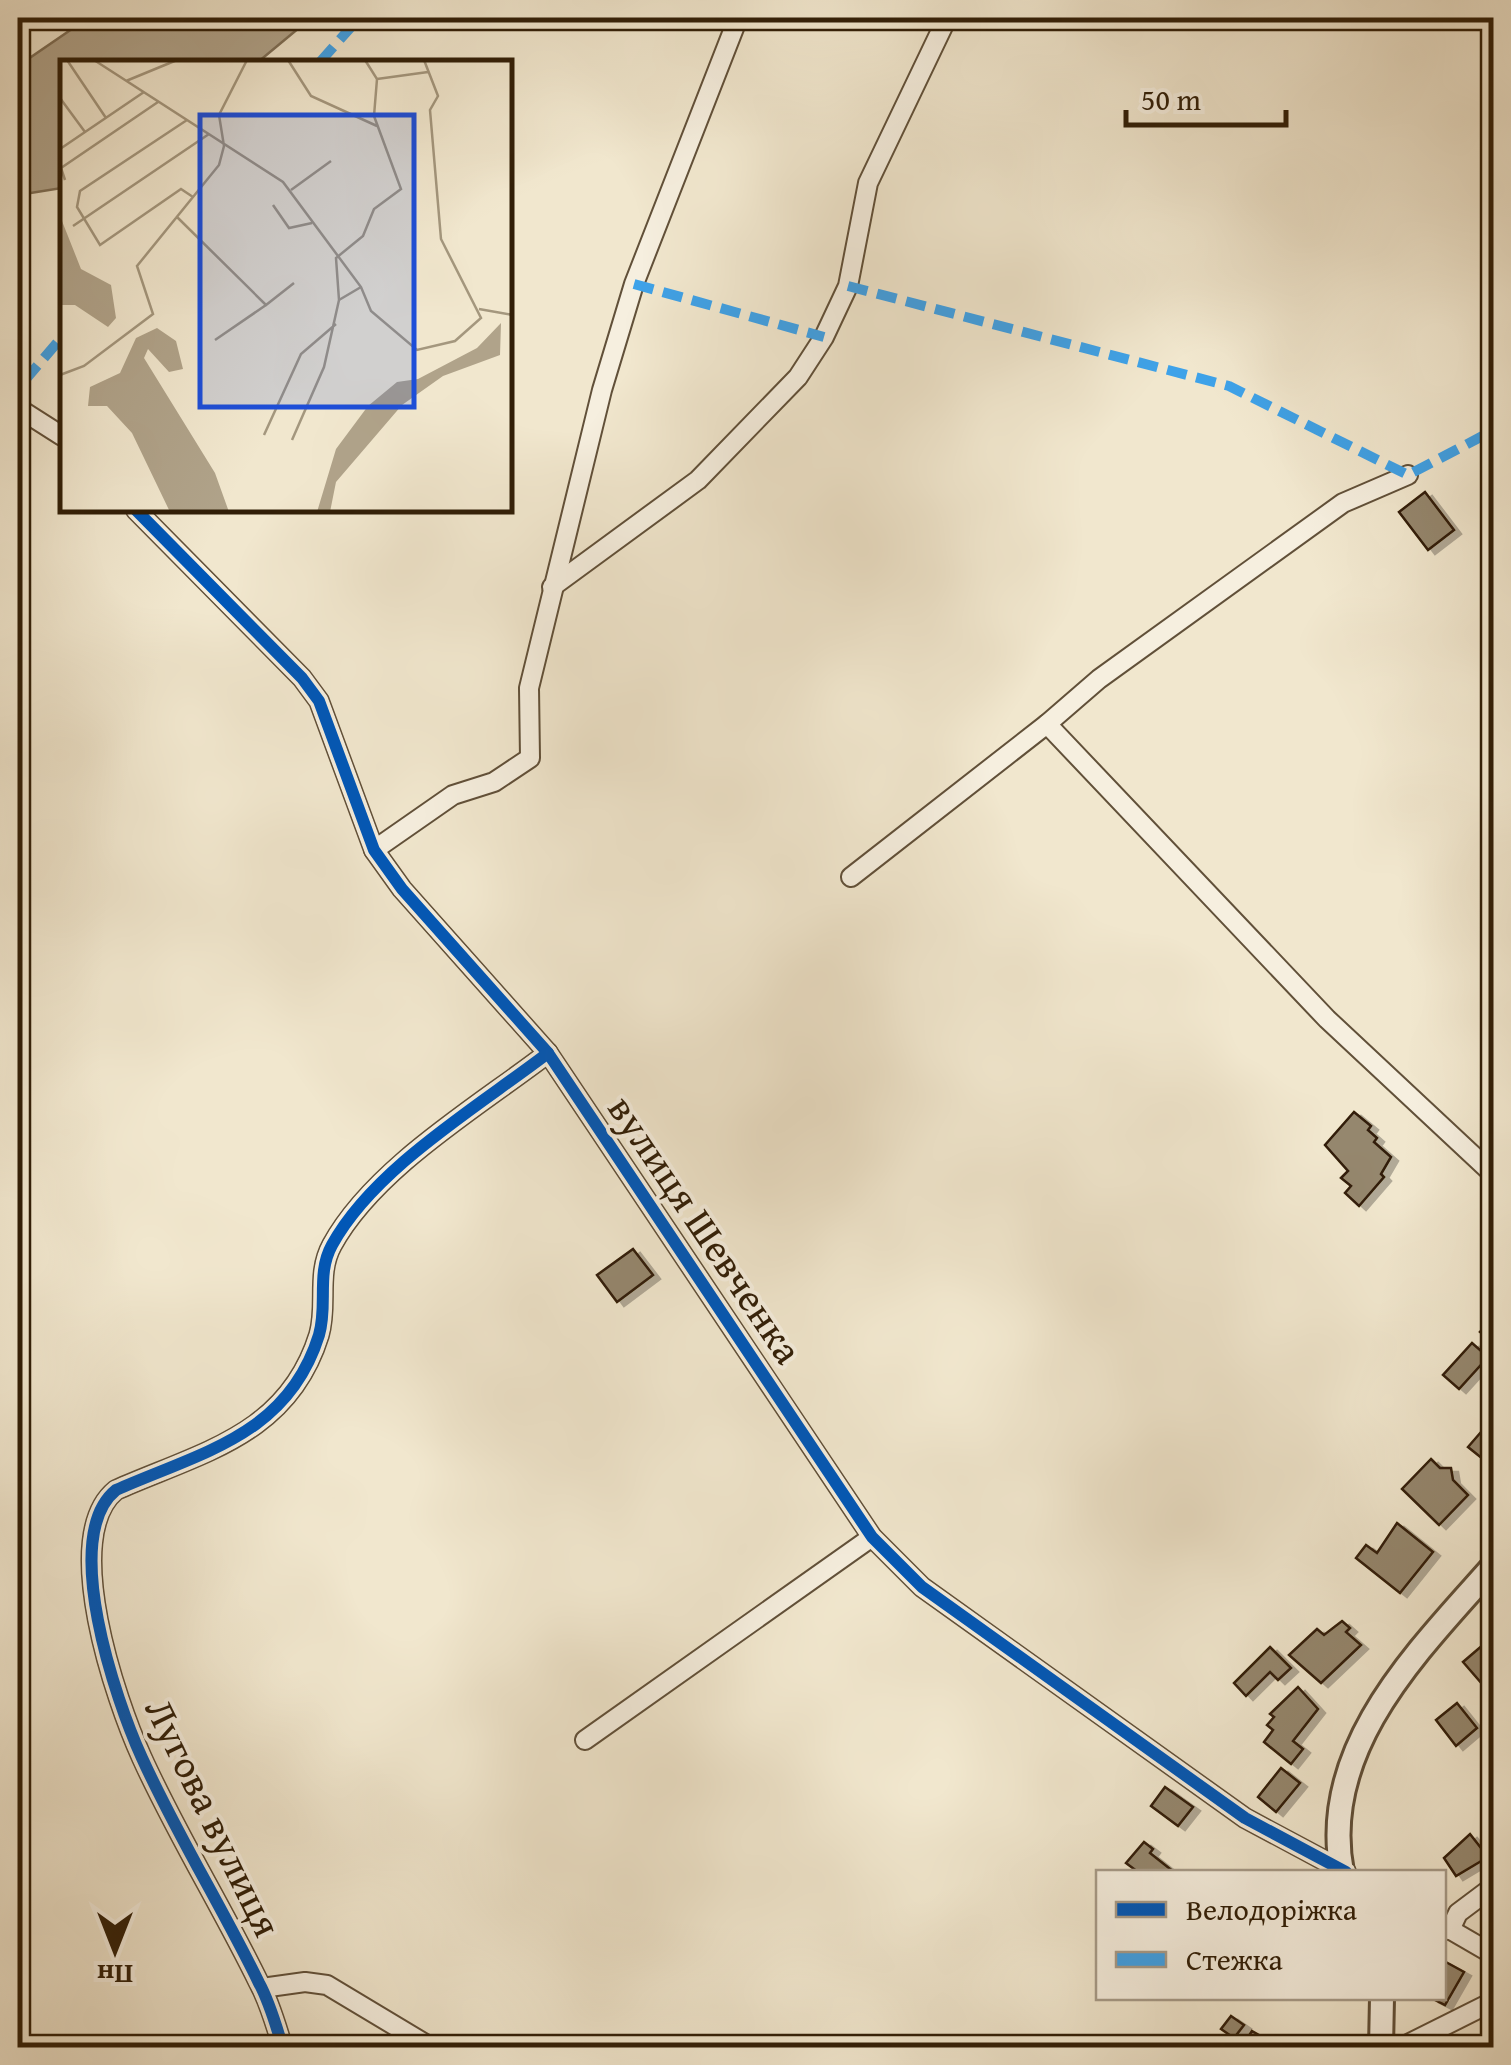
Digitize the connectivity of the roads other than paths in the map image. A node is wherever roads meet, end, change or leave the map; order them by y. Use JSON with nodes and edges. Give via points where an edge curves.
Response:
{"nodes":[{"id":1,"x":738,"y":18,"type":"edge"},
{"id":2,"x":947,"y":18,"type":"edge"},
{"id":3,"x":20,"y":408,"type":"edge"},
{"id":4,"x":60,"y":435,"type":"edge"},
{"id":5,"x":1408,"y":475,"type":"dead end"},
{"id":6,"x":138,"y":512,"type":"edge"},
{"id":7,"x":552,"y":588,"type":"junction"},
{"id":8,"x":1047,"y":724,"type":"junction"},
{"id":9,"x":374,"y":850,"type":"junction"},
{"id":10,"x":851,"y":877,"type":"dead end"},
{"id":11,"x":548,"y":1052,"type":"junction"},
{"id":12,"x":1494,"y":1175,"type":"edge"},
{"id":13,"x":872,"y":1536,"type":"junction"},
{"id":14,"x":1494,"y":1565,"type":"edge"},
{"id":15,"x":585,"y":1740,"type":"dead end"},
{"id":16,"x":1339,"y":1870,"type":"edge"},
{"id":17,"x":1343,"y":1870,"type":"edge"},
{"id":18,"x":1494,"y":1886,"type":"edge"},
{"id":19,"x":1447,"y":1928,"type":"edge"},
{"id":20,"x":1494,"y":1955,"type":"edge"},
{"id":21,"x":262,"y":1988,"type":"junction"},
{"id":22,"x":1382,"y":2000,"type":"edge"},
{"id":23,"x":1494,"y":2001,"type":"edge"},
{"id":24,"x":283,"y":2048,"type":"edge"},
{"id":25,"x":432,"y":2048,"type":"edge"},
{"id":26,"x":1381,"y":2048,"type":"edge"},
{"id":27,"x":1400,"y":2048,"type":"edge"}],
"edges":[{"from":1,"to":7,"type":"street","via":[[634,284]]},
{"from":2,"to":7,"type":"street","via":[[868,183],[848,286],[798,377],[698,480]]},
{"from":3,"to":4,"type":"street"},
{"from":5,"to":8,"type":"street","via":[[1343,503]]},
{"from":6,"to":9,"type":"street","name":"вулиця Шевченка","via":[[302,678],[318,701]]},
{"from":7,"to":9,"type":"street","via":[[529,688],[530,758],[494,782],[453,794]]},
{"from":8,"to":10,"type":"street"},
{"from":8,"to":12,"type":"street","via":[[1327,1019]]},
{"from":9,"to":11,"type":"street","name":"вулиця Шевченка"},
{"from":11,"to":13,"type":"street","name":"вулиця Шевченка"},
{"from":11,"to":21,"type":"street","name":"Лугова вулиця","via":[[397,1169],[358,1209],[325,1262],[321,1328],[306,1371],[285,1402],[253,1428],[116,1490],[95,1518],[91,1575],[118,1693],[142,1757]]},
{"from":13,"to":15,"type":"street"},
{"from":13,"to":16,"type":"street","name":"вулиця Шевченка","via":[[922,1588],[1245,1818]]},
{"from":14,"to":17,"type":"street","name":"вулиця Шевченка","via":[[1376,1708],[1346,1780],[1338,1842]]},
{"from":18,"to":19,"type":"street"},
{"from":19,"to":20,"type":"street"},
{"from":21,"to":24,"type":"street","name":"Лугова вулиця"},
{"from":21,"to":25,"type":"street","via":[[327,1985]]},
{"from":22,"to":26,"type":"street"},
{"from":23,"to":27,"type":"street"}]}
